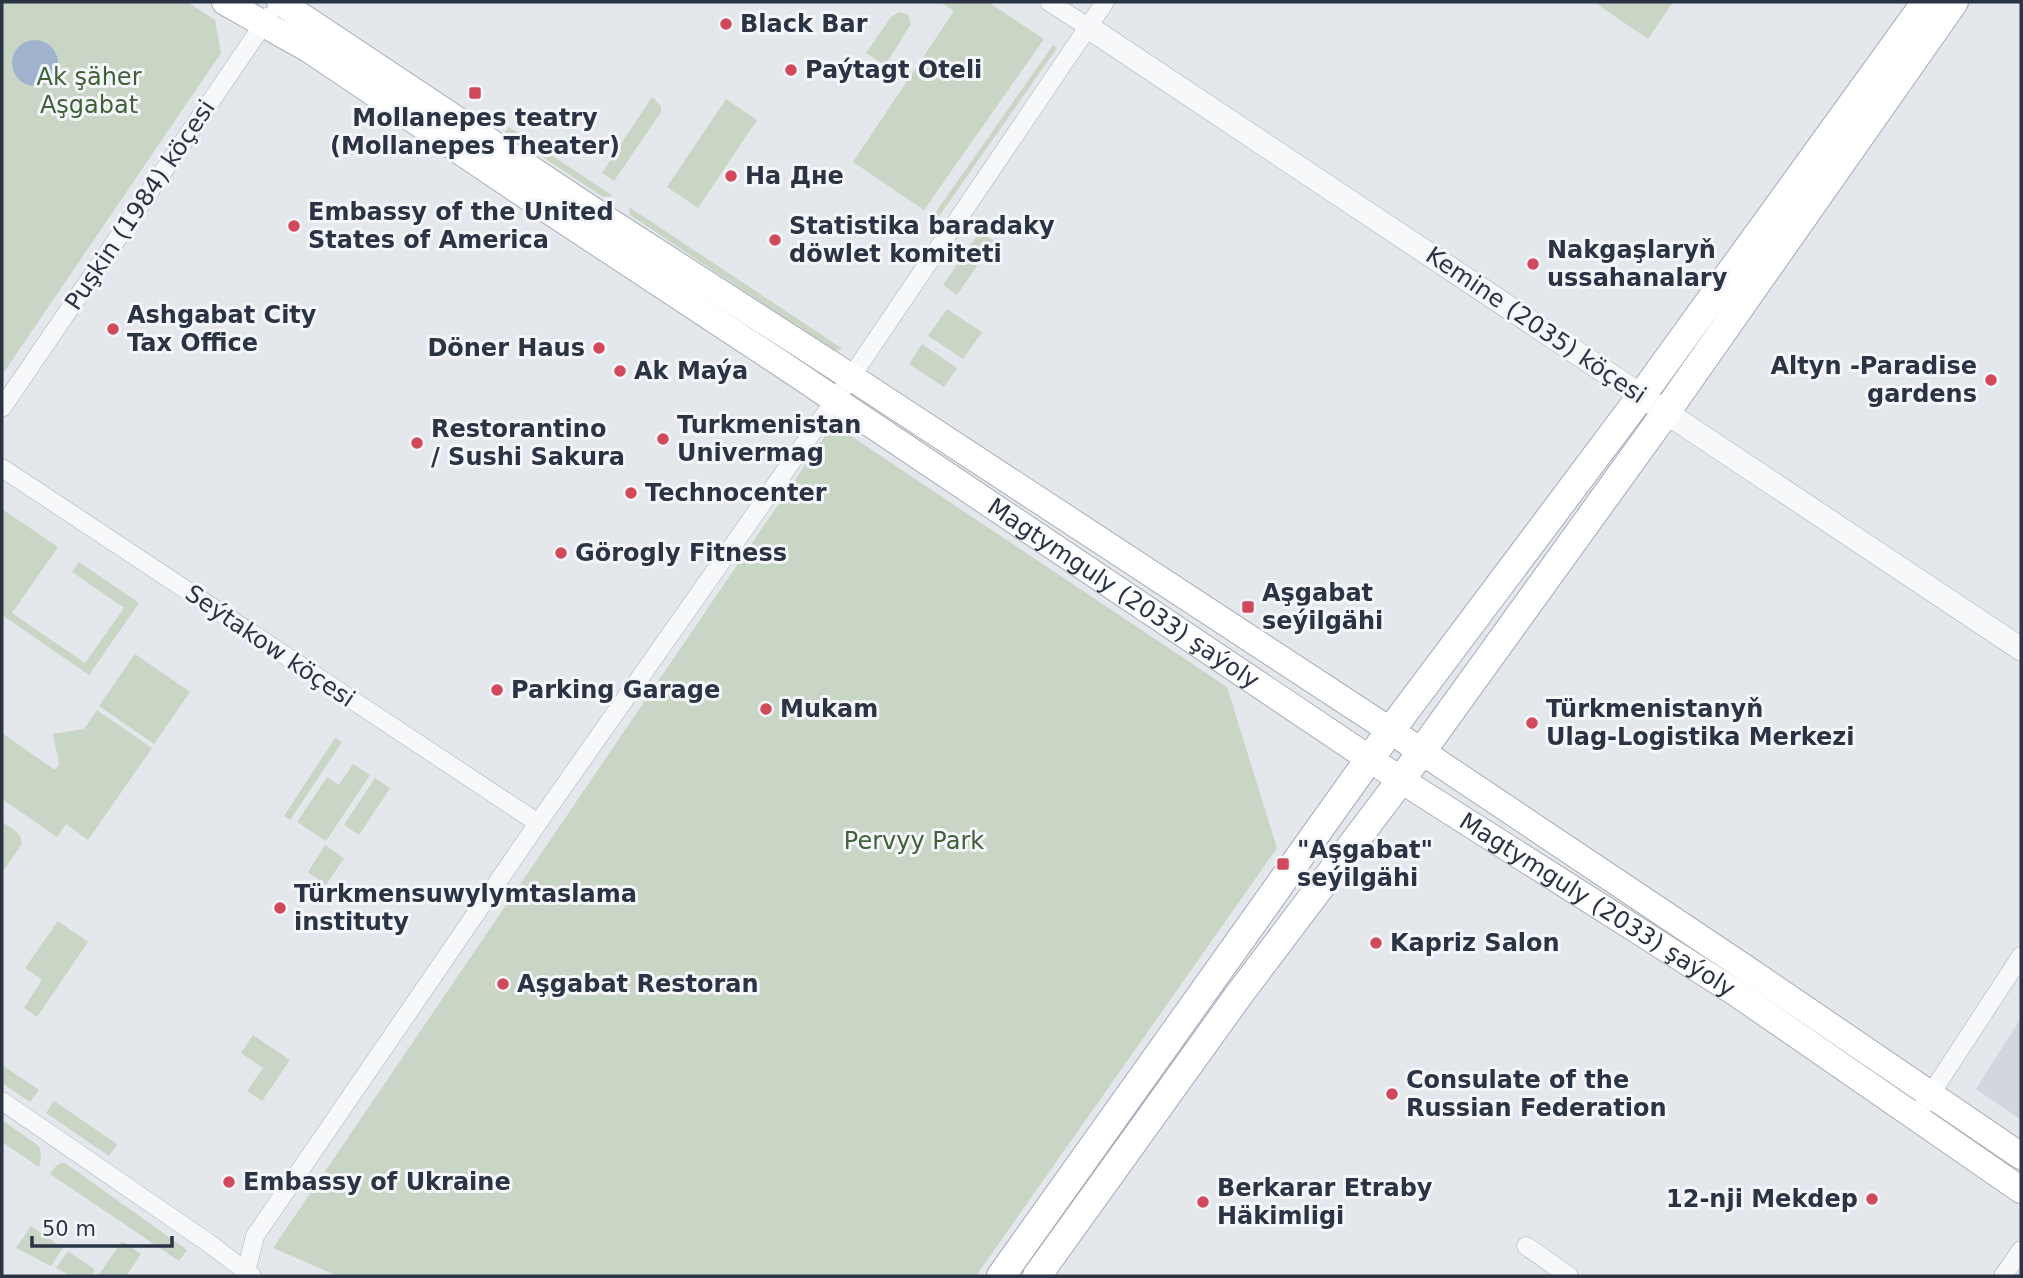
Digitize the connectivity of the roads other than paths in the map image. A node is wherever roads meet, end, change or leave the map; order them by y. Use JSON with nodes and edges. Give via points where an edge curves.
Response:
{"nodes":[{"id":1,"x":225,"y":2,"type":"edge"},
{"id":2,"x":279,"y":2,"type":"edge"},
{"id":3,"x":1049,"y":2,"type":"edge"},
{"id":4,"x":1105,"y":2,"type":"edge"},
{"id":5,"x":1926,"y":2,"type":"edge"},
{"id":6,"x":1954,"y":2,"type":"edge"},
{"id":7,"x":263,"y":24,"type":"junction"},
{"id":8,"x":1088,"y":27,"type":"junction"},
{"id":9,"x":851,"y":377,"type":"junction"},
{"id":10,"x":1642,"y":395,"type":"junction"},
{"id":11,"x":834,"y":400,"type":"junction"},
{"id":12,"x":2,"y":408,"type":"edge"},
{"id":13,"x":1667,"y":411,"type":"junction"},
{"id":14,"x":2,"y":468,"type":"edge"},
{"id":15,"x":2021,"y":649,"type":"edge"},
{"id":16,"x":1391,"y":732,"type":"junction"},
{"id":17,"x":1420,"y":751,"type":"junction"},
{"id":18,"x":1370,"y":758,"type":"junction"},
{"id":19,"x":1401,"y":780,"type":"junction"},
{"id":20,"x":538,"y":823,"type":"junction"},
{"id":21,"x":2021,"y":957,"type":"edge"},
{"id":22,"x":1930,"y":1094,"type":"junction"},
{"id":23,"x":2,"y":1101,"type":"edge"},
{"id":24,"x":1915,"y":1118,"type":"junction"},
{"id":25,"x":2021,"y":1156,"type":"edge"},
{"id":26,"x":2021,"y":1190,"type":"edge"},
{"id":27,"x":1526,"y":1246,"type":"dead end"},
{"id":28,"x":2021,"y":1250,"type":"edge"},
{"id":29,"x":248,"y":1275,"type":"edge"},
{"id":30,"x":1001,"y":1276,"type":"edge"},
{"id":31,"x":1037,"y":1276,"type":"edge"},
{"id":32,"x":1569,"y":1276,"type":"edge"},
{"id":33,"x":2003,"y":1276,"type":"edge"}],
"edges":[{"from":1,"to":7,"type":"main road","name":"Magtymguly (2033) şaýoly"},
{"from":2,"to":7,"type":"street","name":"Puşkin (1984) köçesi"},
{"from":2,"to":9,"type":"main road","name":"Magtymguly (2033) şaýoly"},
{"from":3,"to":8,"type":"street","name":"Kemine (2035) köçesi"},
{"from":4,"to":8,"type":"street"},
{"from":5,"to":10,"type":"main road"},
{"from":6,"to":13,"type":"main road"},
{"from":7,"to":11,"type":"main road","name":"Magtymguly (2033) şaýoly","via":[[310,50]]},
{"from":7,"to":12,"type":"street","name":"Puşkin (1984) köçesi"},
{"from":8,"to":9,"type":"street"},
{"from":8,"to":10,"type":"street","name":"Kemine (2035) köçesi"},
{"from":9,"to":11,"type":"street"},
{"from":9,"to":16,"type":"main road","name":"Magtymguly (2033) şaýoly"},
{"from":10,"to":13,"type":"street","name":"Kemine (2035) köçesi"},
{"from":10,"to":16,"type":"main road"},
{"from":11,"to":18,"type":"main road","name":"Magtymguly (2033) şaýoly"},
{"from":11,"to":20,"type":"street"},
{"from":13,"to":15,"type":"street","name":"Kemine (2035) köçesi"},
{"from":13,"to":17,"type":"main road"},
{"from":14,"to":20,"type":"street","name":"Seýtakow köçesi"},
{"from":16,"to":17,"type":"main road","name":"Magtymguly (2033) şaýoly"},
{"from":16,"to":18,"type":"main road"},
{"from":17,"to":19,"type":"main road"},
{"from":17,"to":22,"type":"main road","name":"Magtymguly (2033) şaýoly"},
{"from":18,"to":19,"type":"main road","name":"Magtymguly (2033) şaýoly"},
{"from":18,"to":30,"type":"main road"},
{"from":19,"to":24,"type":"main road","name":"Magtymguly (2033) şaýoly","via":[[1736,993]]},
{"from":19,"to":31,"type":"main road","via":[[1238,996]]},
{"from":20,"to":29,"type":"street","via":[[254,1236]]},
{"from":21,"to":22,"type":"street"},
{"from":22,"to":24,"type":"street"},
{"from":22,"to":25,"type":"main road","name":"Magtymguly (2033) şaýoly"},
{"from":23,"to":29,"type":"street"},
{"from":24,"to":26,"type":"main road","name":"Magtymguly (2033) şaýoly"},
{"from":27,"to":32,"type":"street"},
{"from":28,"to":33,"type":"street"}]}
